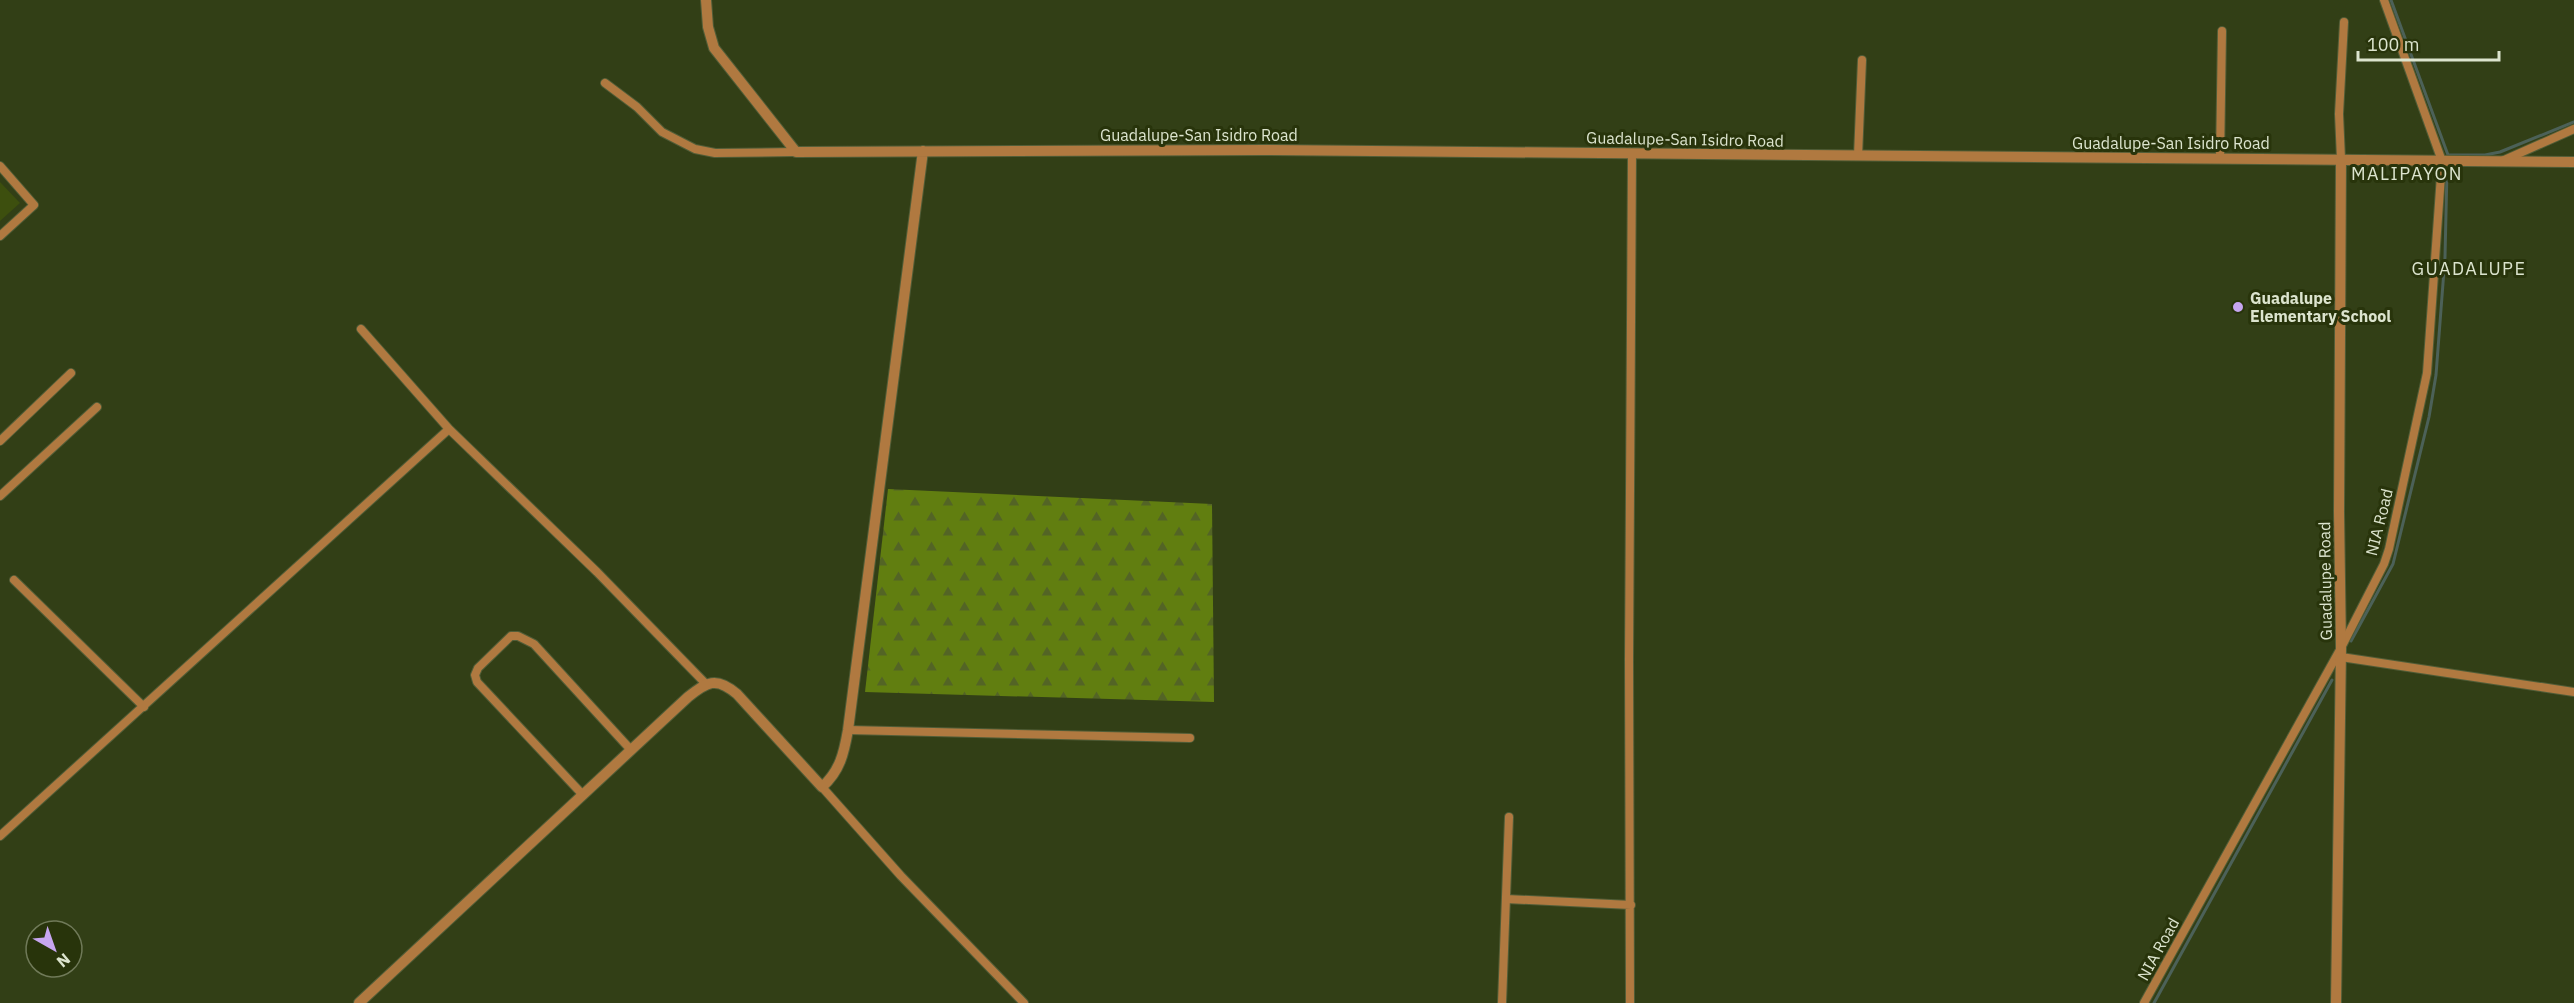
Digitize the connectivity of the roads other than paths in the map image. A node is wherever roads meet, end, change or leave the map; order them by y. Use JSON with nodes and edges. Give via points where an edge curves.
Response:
{"nodes":[{"id":1,"x":706,"y":0,"type":"edge"},
{"id":2,"x":2384,"y":0,"type":"edge"},
{"id":3,"x":2344,"y":22,"type":"dead end"},
{"id":4,"x":2222,"y":31,"type":"dead end"},
{"id":5,"x":1862,"y":60,"type":"dead end"},
{"id":6,"x":605,"y":83,"type":"dead end"},
{"id":7,"x":2574,"y":129,"type":"edge"},
{"id":8,"x":923,"y":151,"type":"junction"},
{"id":9,"x":796,"y":152,"type":"junction"},
{"id":10,"x":1632,"y":153,"type":"junction"},
{"id":11,"x":1858,"y":156,"type":"junction"},
{"id":12,"x":2220,"y":159,"type":"junction"},
{"id":13,"x":2342,"y":159,"type":"junction"},
{"id":14,"x":2502,"y":161,"type":"junction"},
{"id":15,"x":2442,"y":162,"type":"junction"},
{"id":16,"x":2574,"y":162,"type":"edge"},
{"id":17,"x":0,"y":166,"type":"edge"},
{"id":18,"x":0,"y":236,"type":"edge"},
{"id":19,"x":361,"y":329,"type":"dead end"},
{"id":20,"x":71,"y":374,"type":"dead end"},
{"id":21,"x":97,"y":407,"type":"dead end"},
{"id":22,"x":449,"y":429,"type":"junction"},
{"id":23,"x":0,"y":441,"type":"edge"},
{"id":24,"x":0,"y":496,"type":"edge"},
{"id":25,"x":14,"y":580,"type":"dead end"},
{"id":26,"x":2341,"y":653,"type":"junction"},
{"id":27,"x":706,"y":684,"type":"junction"},
{"id":28,"x":2574,"y":692,"type":"edge"},
{"id":29,"x":144,"y":707,"type":"junction"},
{"id":30,"x":848,"y":730,"type":"junction"},
{"id":31,"x":1190,"y":738,"type":"dead end"},
{"id":32,"x":631,"y":750,"type":"junction"},
{"id":33,"x":822,"y":787,"type":"junction"},
{"id":34,"x":583,"y":795,"type":"junction"},
{"id":35,"x":1509,"y":817,"type":"dead end"},
{"id":36,"x":0,"y":836,"type":"edge"},
{"id":37,"x":1506,"y":899,"type":"junction"},
{"id":38,"x":1631,"y":905,"type":"junction"},
{"id":39,"x":1020,"y":1002,"type":"edge"},
{"id":40,"x":359,"y":1003,"type":"edge"},
{"id":41,"x":1502,"y":1003,"type":"edge"},
{"id":42,"x":1630,"y":1003,"type":"edge"},
{"id":43,"x":2144,"y":1003,"type":"edge"},
{"id":44,"x":2336,"y":1003,"type":"edge"}],
"edges":[{"from":1,"to":9,"type":"street","via":[[714,48]]},
{"from":2,"to":15,"type":"street","name":"NIA Road"},
{"from":3,"to":13,"type":"street","via":[[2339,114]]},
{"from":4,"to":12,"type":"street"},
{"from":5,"to":11,"type":"street"},
{"from":6,"to":9,"type":"street","via":[[632,102],[662,132],[695,149],[715,153]]},
{"from":7,"to":14,"type":"street"},
{"from":8,"to":9,"type":"street","name":"Guadalupe-San Isidro Road"},
{"from":8,"to":10,"type":"street","name":"Guadalupe-San Isidro Road"},
{"from":8,"to":30,"type":"street"},
{"from":10,"to":11,"type":"street","name":"Guadalupe-San Isidro Road"},
{"from":10,"to":38,"type":"street"},
{"from":11,"to":12,"type":"street","name":"Guadalupe-San Isidro Road"},
{"from":12,"to":13,"type":"street","name":"Guadalupe-San Isidro Road"},
{"from":13,"to":15,"type":"street","name":"Guadalupe-San Isidro Road"},
{"from":13,"to":26,"type":"street","name":"Guadalupe Road"},
{"from":14,"to":15,"type":"street","name":"Guadalupe-San Isidro Road"},
{"from":14,"to":16,"type":"street","name":"Guadalupe-San Isidro Road"},
{"from":15,"to":26,"type":"street","name":"NIA Road","via":[[2427,373],[2414,437],[2384,564]]},
{"from":17,"to":18,"type":"street","via":[[34,205]]},
{"from":19,"to":22,"type":"street"},
{"from":20,"to":23,"type":"street"},
{"from":21,"to":24,"type":"street"},
{"from":22,"to":27,"type":"street"},
{"from":22,"to":29,"type":"street"},
{"from":25,"to":29,"type":"street"},
{"from":26,"to":28,"type":"street"},
{"from":26,"to":43,"type":"street","name":"NIA Road"},
{"from":26,"to":44,"type":"street","name":"Guadalupe Road"},
{"from":27,"to":32,"type":"street"},
{"from":27,"to":33,"type":"street","via":[[720,683],[737,694]]},
{"from":29,"to":36,"type":"street"},
{"from":30,"to":31,"type":"street"},
{"from":30,"to":33,"type":"street","via":[[840,766]]},
{"from":32,"to":34,"type":"street"},
{"from":32,"to":34,"type":"street","via":[[534,644],[511,636],[478,668],[477,682]]},
{"from":33,"to":39,"type":"street"},
{"from":34,"to":40,"type":"street"},
{"from":35,"to":37,"type":"street"},
{"from":37,"to":38,"type":"street"},
{"from":37,"to":41,"type":"street"},
{"from":38,"to":42,"type":"street"}]}
